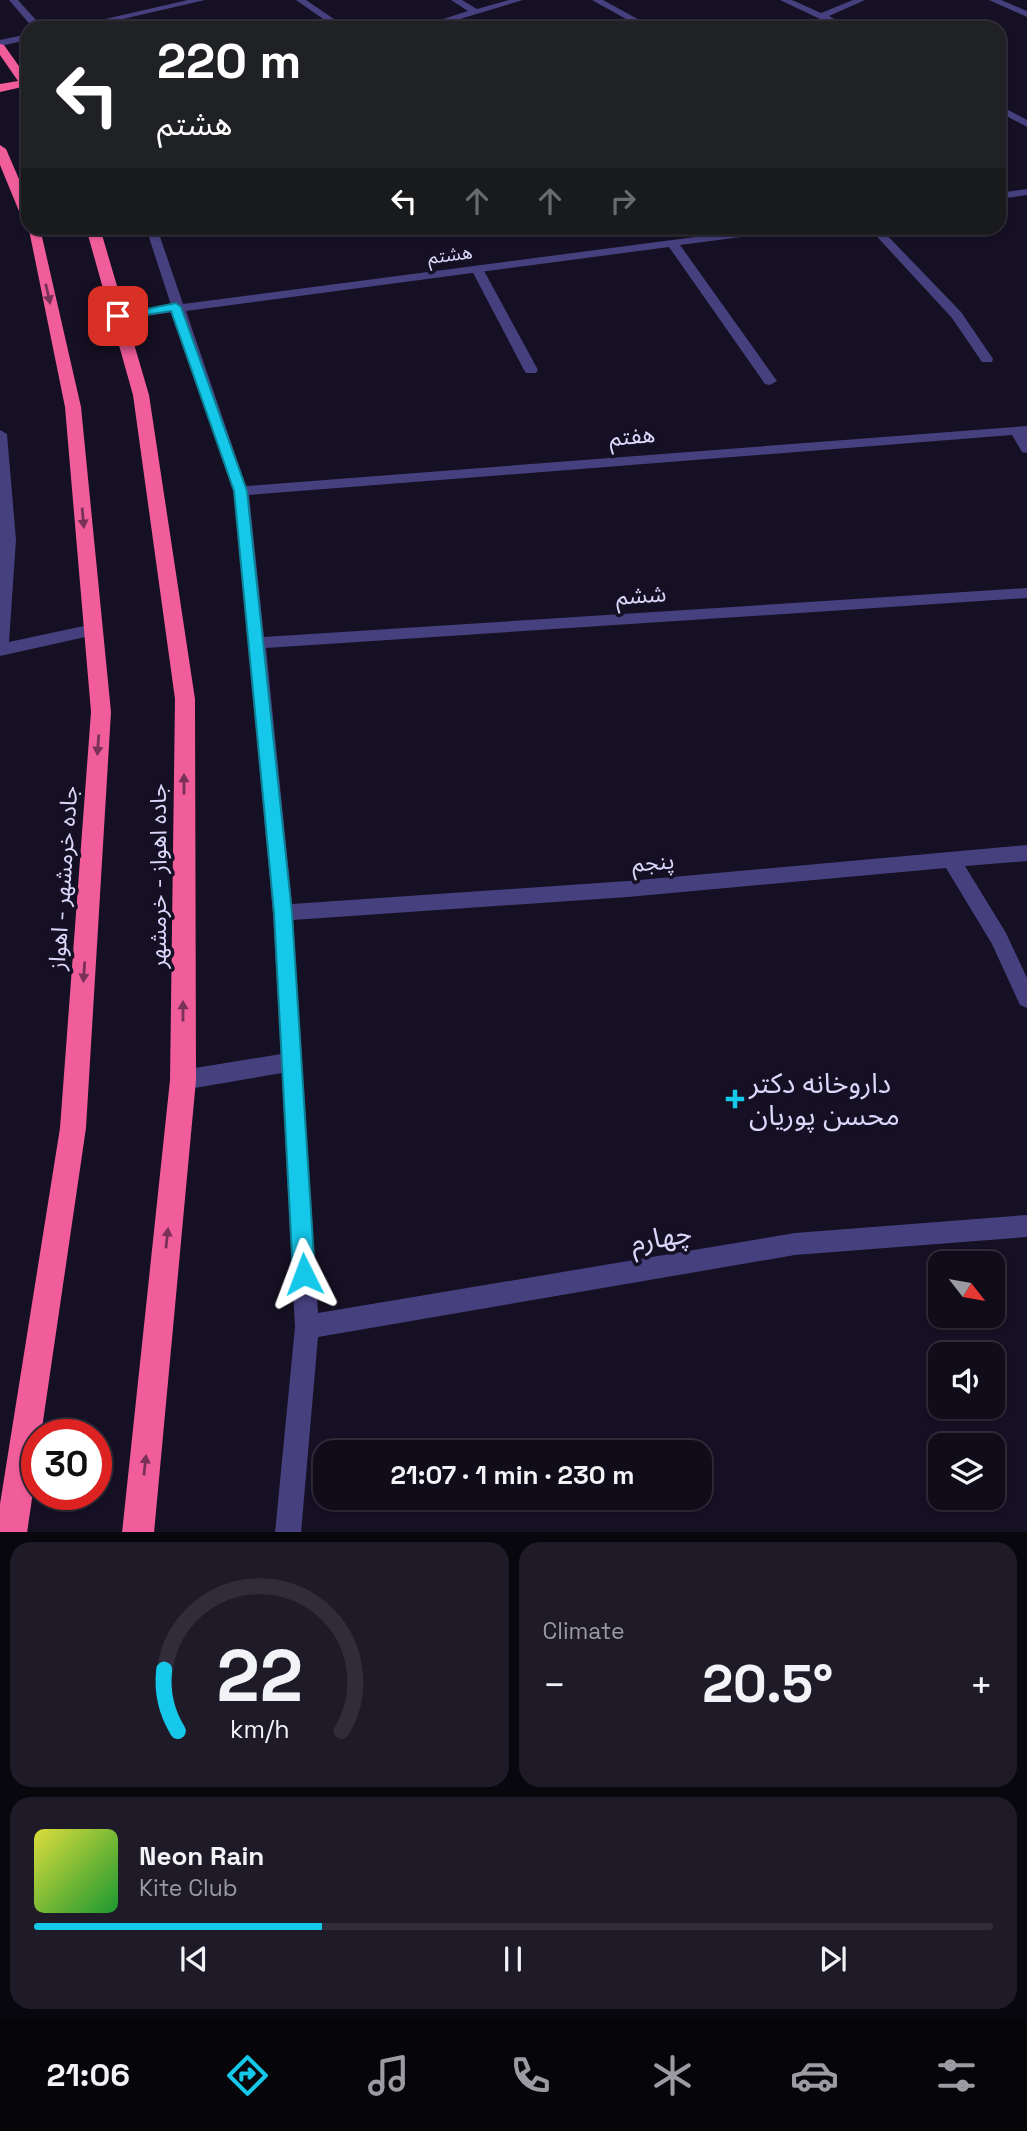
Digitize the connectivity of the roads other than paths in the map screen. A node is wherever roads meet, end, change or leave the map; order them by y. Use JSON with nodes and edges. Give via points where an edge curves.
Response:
{"nodes":[{"id":1,"x":13,"y":0,"type":"edge"},
{"id":2,"x":201,"y":0,"type":"edge"},
{"id":3,"x":300,"y":0,"type":"edge"},
{"id":4,"x":454,"y":0,"type":"edge"},
{"id":5,"x":519,"y":0,"type":"edge"},
{"id":6,"x":596,"y":0,"type":"edge"},
{"id":7,"x":785,"y":0,"type":"edge"},
{"id":8,"x":861,"y":0,"type":"edge"},
{"id":9,"x":993,"y":0,"type":"edge"},
{"id":10,"x":476,"y":12,"type":"junction"},
{"id":11,"x":1027,"y":14,"type":"edge"},
{"id":12,"x":821,"y":16,"type":"junction"},
{"id":13,"x":32,"y":21,"type":"edge"},
{"id":14,"x":104,"y":21,"type":"edge"},
{"id":15,"x":332,"y":21,"type":"edge"},
{"id":16,"x":444,"y":21,"type":"edge"},
{"id":17,"x":636,"y":21,"type":"edge"},
{"id":18,"x":831,"y":21,"type":"edge"},
{"id":19,"x":21,"y":39,"type":"edge"},
{"id":20,"x":0,"y":45,"type":"edge"},
{"id":21,"x":21,"y":76,"type":"edge"},
{"id":22,"x":21,"y":86,"type":"edge"},
{"id":23,"x":0,"y":88,"type":"edge"},
{"id":24,"x":1006,"y":112,"type":"edge"},
{"id":25,"x":1027,"y":124,"type":"edge"},
{"id":26,"x":0,"y":149,"type":"edge"},
{"id":27,"x":1027,"y":192,"type":"edge"},
{"id":28,"x":1006,"y":195,"type":"edge"},
{"id":29,"x":21,"y":199,"type":"edge"},
{"id":30,"x":35,"y":235,"type":"edge"},
{"id":31,"x":95,"y":235,"type":"edge"},
{"id":32,"x":153,"y":235,"type":"edge"},
{"id":33,"x":737,"y":235,"type":"edge"},
{"id":34,"x":881,"y":235,"type":"edge"},
{"id":35,"x":673,"y":244,"type":"junction"},
{"id":36,"x":477,"y":269,"type":"junction"},
{"id":37,"x":176,"y":307,"type":"junction"},
{"id":38,"x":118,"y":316,"type":"junction"},
{"id":39,"x":987,"y":359,"type":"dead end"},
{"id":40,"x":531,"y":370,"type":"dead end"},
{"id":41,"x":770,"y":381,"type":"dead end"},
{"id":42,"x":1022,"y":430,"type":"edge"},
{"id":43,"x":0,"y":434,"type":"edge"},
{"id":44,"x":1027,"y":449,"type":"edge"},
{"id":45,"x":241,"y":491,"type":"junction"},
{"id":46,"x":1027,"y":593,"type":"edge"},
{"id":47,"x":93,"y":630,"type":"junction"},
{"id":48,"x":257,"y":643,"type":"junction"},
{"id":49,"x":0,"y":650,"type":"edge"},
{"id":50,"x":1027,"y":853,"type":"edge"},
{"id":51,"x":951,"y":860,"type":"junction"},
{"id":52,"x":283,"y":913,"type":"junction"},
{"id":53,"x":1027,"y":999,"type":"edge"},
{"id":54,"x":292,"y":1062,"type":"junction"},
{"id":55,"x":183,"y":1080,"type":"junction"},
{"id":56,"x":1027,"y":1226,"type":"edge"},
{"id":57,"x":307,"y":1327,"type":"junction"},
{"id":58,"x":11,"y":1532,"type":"edge"},
{"id":59,"x":138,"y":1532,"type":"edge"},
{"id":60,"x":288,"y":1532,"type":"edge"}],
"edges":[{"from":1,"to":13,"type":"street"},
{"from":2,"to":14,"type":"street"},
{"from":3,"to":15,"type":"street"},
{"from":4,"to":10,"type":"street"},
{"from":5,"to":10,"type":"street"},
{"from":6,"to":17,"type":"street"},
{"from":7,"to":12,"type":"street"},
{"from":8,"to":12,"type":"street"},
{"from":9,"to":11,"type":"street"},
{"from":10,"to":16,"type":"street"},
{"from":12,"to":18,"type":"street"},
{"from":19,"to":20,"type":"street"},
{"from":20,"to":21,"type":"highway"},
{"from":22,"to":23,"type":"highway"},
{"from":24,"to":25,"type":"street"},
{"from":26,"to":29,"type":"highway"},
{"from":27,"to":28,"type":"street"},
{"from":30,"to":47,"type":"highway","name":"جاده خرمشهر - اهواز","one_way":true,"via":[[73,407]]},
{"from":31,"to":38,"type":"highway","name":"جاده اهواز - خرمشهر"},
{"from":32,"to":37,"type":"street"},
{"from":33,"to":35,"type":"street","name":"هشتم"},
{"from":34,"to":39,"type":"street","via":[[957,315]]},
{"from":35,"to":36,"type":"street","name":"هشتم"},
{"from":35,"to":41,"type":"street"},
{"from":36,"to":37,"type":"street","name":"هشتم"},
{"from":36,"to":40,"type":"street"},
{"from":37,"to":38,"type":"street","name":"هشتم"},
{"from":37,"to":45,"type":"street"},
{"from":55,"to":38,"type":"highway","name":"جاده اهواز - خرمشهر","one_way":true,"via":[[185,699],[141,395]]},
{"from":42,"to":44,"type":"street"},
{"from":42,"to":45,"type":"street","name":"هفتم"},
{"from":43,"to":49,"type":"street","via":[[9,540]]},
{"from":45,"to":48,"type":"street"},
{"from":46,"to":48,"type":"street","name":"ششم"},
{"from":47,"to":49,"type":"street"},
{"from":47,"to":58,"type":"highway","name":"جاده خرمشهر - اهواز","one_way":true,"via":[[101,712],[73,1128]]},
{"from":48,"to":52,"type":"street"},
{"from":50,"to":51,"type":"street","name":"پنجم"},
{"from":51,"to":52,"type":"street","name":"پنجم"},
{"from":51,"to":53,"type":"street","via":[[999,939]]},
{"from":52,"to":54,"type":"street"},
{"from":54,"to":55,"type":"street"},
{"from":54,"to":57,"type":"street"},
{"from":59,"to":55,"type":"highway","name":"جاده اهواز - خرمشهر","one_way":true},
{"from":56,"to":57,"type":"street","name":"چهارم","via":[[794,1244]]},
{"from":57,"to":60,"type":"street"}]}
